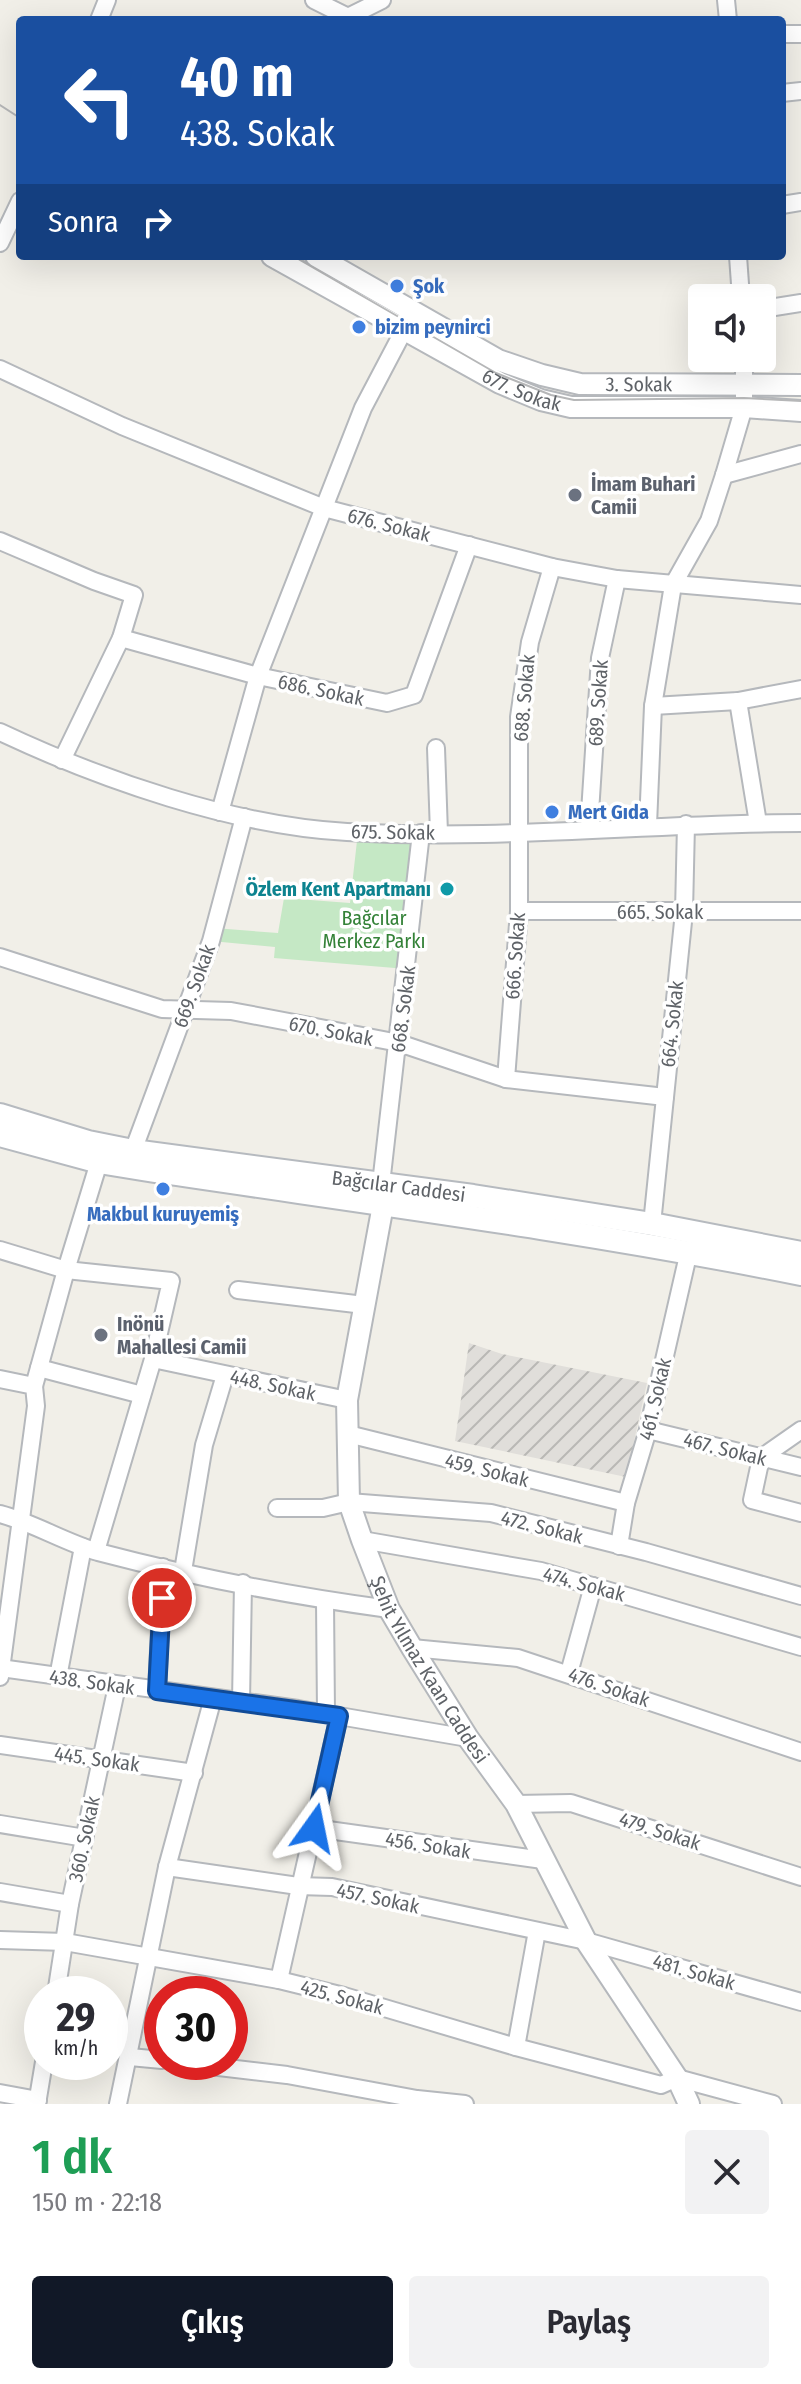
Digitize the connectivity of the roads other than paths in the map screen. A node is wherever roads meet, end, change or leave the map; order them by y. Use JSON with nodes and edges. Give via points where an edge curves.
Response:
{"nodes":[{"id":1,"x":314,"y":0,"type":"edge"},
{"id":2,"x":382,"y":0,"type":"edge"},
{"id":3,"x":343,"y":16,"type":"edge"},
{"id":4,"x":354,"y":16,"type":"edge"},
{"id":5,"x":16,"y":209,"type":"edge"},
{"id":6,"x":0,"y":243,"type":"edge"},
{"id":7,"x":279,"y":260,"type":"edge"},
{"id":8,"x":323,"y":260,"type":"edge"},
{"id":9,"x":738,"y":260,"type":"edge"},
{"id":10,"x":740,"y":284,"type":"edge"},
{"id":11,"x":801,"y":303,"type":"edge"},
{"id":12,"x":776,"y":307,"type":"edge"},
{"id":13,"x":404,"y":330,"type":"junction"},
{"id":14,"x":0,"y":369,"type":"edge"},
{"id":15,"x":745,"y":372,"type":"edge"},
{"id":16,"x":745,"y":383,"type":"junction"},
{"id":17,"x":801,"y":385,"type":"edge"},
{"id":18,"x":744,"y":407,"type":"junction"},
{"id":19,"x":801,"y":411,"type":"edge"},
{"id":20,"x":801,"y":454,"type":"edge"},
{"id":21,"x":724,"y":475,"type":"junction"},
{"id":22,"x":324,"y":508,"type":"junction"},
{"id":23,"x":0,"y":541,"type":"edge"},
{"id":24,"x":469,"y":545,"type":"junction"},
{"id":25,"x":552,"y":567,"type":"junction"},
{"id":26,"x":617,"y":579,"type":"junction"},
{"id":27,"x":673,"y":585,"type":"junction"},
{"id":28,"x":801,"y":595,"type":"edge"},
{"id":29,"x":121,"y":638,"type":"junction"},
{"id":30,"x":258,"y":676,"type":"junction"},
{"id":31,"x":801,"y":689,"type":"edge"},
{"id":32,"x":738,"y":701,"type":"junction"},
{"id":33,"x":653,"y":706,"type":"junction"},
{"id":34,"x":0,"y":732,"type":"edge"},
{"id":35,"x":436,"y":748,"type":"dead end"},
{"id":36,"x":62,"y":760,"type":"junction"},
{"id":37,"x":220,"y":812,"type":"junction"},
{"id":38,"x":244,"y":817,"type":"junction"},
{"id":39,"x":758,"y":823,"type":"junction"},
{"id":40,"x":801,"y":823,"type":"edge"},
{"id":41,"x":686,"y":824,"type":"junction"},
{"id":42,"x":648,"y":825,"type":"junction"},
{"id":43,"x":589,"y":828,"type":"junction"},
{"id":44,"x":518,"y":832,"type":"junction"},
{"id":45,"x":421,"y":833,"type":"junction"},
{"id":46,"x":439,"y":833,"type":"junction"},
{"id":47,"x":519,"y":911,"type":"junction"},
{"id":48,"x":801,"y":911,"type":"edge"},
{"id":49,"x":684,"y":912,"type":"junction"},
{"id":50,"x":0,"y":957,"type":"edge"},
{"id":51,"x":186,"y":1009,"type":"junction"},
{"id":52,"x":399,"y":1043,"type":"junction"},
{"id":53,"x":506,"y":1079,"type":"junction"},
{"id":54,"x":665,"y":1097,"type":"junction"},
{"id":55,"x":0,"y":1115,"type":"edge"},
{"id":56,"x":0,"y":1135,"type":"edge"},
{"id":57,"x":133,"y":1151,"type":"junction"},
{"id":58,"x":99,"y":1162,"type":"junction"},
{"id":59,"x":382,"y":1195,"type":"junction"},
{"id":60,"x":652,"y":1224,"type":"junction"},
{"id":61,"x":0,"y":1250,"type":"edge"},
{"id":62,"x":689,"y":1251,"type":"junction"},
{"id":63,"x":801,"y":1253,"type":"edge"},
{"id":64,"x":66,"y":1270,"type":"junction"},
{"id":65,"x":801,"y":1274,"type":"edge"},
{"id":66,"x":238,"y":1290,"type":"dead end"},
{"id":67,"x":364,"y":1305,"type":"junction"},
{"id":68,"x":153,"y":1359,"type":"junction"},
{"id":69,"x":39,"y":1368,"type":"junction"},
{"id":70,"x":225,"y":1375,"type":"junction"},
{"id":71,"x":0,"y":1379,"type":"edge"},
{"id":72,"x":34,"y":1386,"type":"junction"},
{"id":73,"x":142,"y":1395,"type":"junction"},
{"id":74,"x":347,"y":1400,"type":"junction"},
{"id":75,"x":648,"y":1430,"type":"junction"},
{"id":76,"x":801,"y":1430,"type":"edge"},
{"id":77,"x":348,"y":1434,"type":"junction"},
{"id":78,"x":761,"y":1458,"type":"junction"},
{"id":79,"x":801,"y":1467,"type":"edge"},
{"id":80,"x":349,"y":1502,"type":"junction"},
{"id":81,"x":626,"y":1503,"type":"junction"},
{"id":82,"x":277,"y":1508,"type":"dead end"},
{"id":83,"x":801,"y":1513,"type":"edge"},
{"id":84,"x":0,"y":1514,"type":"edge"},
{"id":85,"x":20,"y":1519,"type":"junction"},
{"id":86,"x":362,"y":1540,"type":"junction"},
{"id":87,"x":619,"y":1546,"type":"junction"},
{"id":88,"x":90,"y":1549,"type":"junction"},
{"id":89,"x":163,"y":1567,"type":"junction"},
{"id":90,"x":183,"y":1571,"type":"junction"},
{"id":91,"x":243,"y":1583,"type":"junction"},
{"id":92,"x":593,"y":1586,"type":"junction"},
{"id":93,"x":801,"y":1596,"type":"edge"},
{"id":94,"x":325,"y":1601,"type":"junction"},
{"id":95,"x":389,"y":1609,"type":"junction"},
{"id":96,"x":801,"y":1647,"type":"edge"},
{"id":97,"x":412,"y":1648,"type":"junction"},
{"id":98,"x":1,"y":1672,"type":"edge"},
{"id":99,"x":569,"y":1673,"type":"junction"},
{"id":100,"x":58,"y":1677,"type":"junction"},
{"id":101,"x":117,"y":1686,"type":"junction"},
{"id":102,"x":157,"y":1691,"type":"junction"},
{"id":103,"x":213,"y":1698,"type":"junction"},
{"id":104,"x":241,"y":1702,"type":"junction"},
{"id":105,"x":332,"y":1715,"type":"junction"},
{"id":106,"x":468,"y":1738,"type":"junction"},
{"id":107,"x":0,"y":1745,"type":"edge"},
{"id":108,"x":801,"y":1752,"type":"edge"},
{"id":109,"x":102,"y":1759,"type":"junction"},
{"id":110,"x":194,"y":1773,"type":"junction"},
{"id":111,"x":516,"y":1804,"type":"junction"},
{"id":112,"x":0,"y":1824,"type":"edge"},
{"id":113,"x":314,"y":1828,"type":"junction"},
{"id":114,"x":85,"y":1838,"type":"junction"},
{"id":115,"x":543,"y":1860,"type":"junction"},
{"id":116,"x":167,"y":1867,"type":"junction"},
{"id":117,"x":801,"y":1877,"type":"edge"},
{"id":118,"x":298,"y":1886,"type":"junction"},
{"id":119,"x":0,"y":1892,"type":"edge"},
{"id":120,"x":70,"y":1904,"type":"junction"},
{"id":121,"x":537,"y":1931,"type":"junction"},
{"id":122,"x":0,"y":1940,"type":"edge"},
{"id":123,"x":586,"y":1941,"type":"junction"},
{"id":124,"x":65,"y":1942,"type":"junction"},
{"id":125,"x":149,"y":1955,"type":"junction"},
{"id":126,"x":59,"y":1976,"type":"edge"},
{"id":127,"x":279,"y":1980,"type":"junction"},
{"id":128,"x":801,"y":2002,"type":"edge"},
{"id":129,"x":516,"y":2047,"type":"junction"},
{"id":130,"x":130,"y":2057,"type":"junction"},
{"id":131,"x":144,"y":2058,"type":"edge"},
{"id":132,"x":248,"y":2070,"type":"edge"},
{"id":133,"x":677,"y":2078,"type":"junction"},
{"id":134,"x":41,"y":2080,"type":"edge"},
{"id":135,"x":0,"y":2093,"type":"edge"},
{"id":136,"x":37,"y":2102,"type":"edge"},
{"id":137,"x":417,"y":2102,"type":"edge"},
{"id":138,"x":118,"y":2104,"type":"edge"},
{"id":139,"x":465,"y":2104,"type":"edge"},
{"id":140,"x":689,"y":2104,"type":"edge"},
{"id":141,"x":773,"y":2104,"type":"edge"}],
"edges":[{"from":1,"to":3,"type":"street"},
{"from":2,"to":4,"type":"street"},
{"from":5,"to":6,"type":"street"},
{"from":7,"to":13,"type":"street","name":"677. Sokak"},
{"from":8,"to":16,"type":"street","name":"3. Sokak","via":[[498,360],[542,375],[580,384]]},
{"from":9,"to":10,"type":"street"},
{"from":11,"to":12,"type":"street"},
{"from":13,"to":18,"type":"street","name":"677. Sokak","via":[[500,383],[571,407]]},
{"from":13,"to":22,"type":"street","via":[[363,408]]},
{"from":14,"to":22,"type":"street","name":"676. Sokak"},
{"from":15,"to":16,"type":"street"},
{"from":16,"to":17,"type":"street","name":"3. Sokak"},
{"from":16,"to":18,"type":"street"},
{"from":18,"to":19,"type":"street","name":"677. Sokak"},
{"from":18,"to":21,"type":"street"},
{"from":20,"to":21,"type":"street"},
{"from":21,"to":27,"type":"street","via":[[709,521]]},
{"from":22,"to":24,"type":"street","name":"676. Sokak"},
{"from":22,"to":30,"type":"street"},
{"from":23,"to":29,"type":"street","via":[[134,595]]},
{"from":24,"to":25,"type":"street","name":"676. Sokak"},
{"from":24,"to":30,"type":"street","name":"686. Sokak","via":[[414,695],[387,703]]},
{"from":25,"to":26,"type":"street","name":"676. Sokak"},
{"from":25,"to":44,"type":"street","name":"688. Sokak","via":[[530,642],[519,717]]},
{"from":26,"to":27,"type":"street","name":"676. Sokak"},
{"from":26,"to":43,"type":"street","name":"689. Sokak","via":[[600,658]]},
{"from":27,"to":28,"type":"street","name":"676. Sokak"},
{"from":27,"to":33,"type":"street"},
{"from":29,"to":30,"type":"street","name":"686. Sokak"},
{"from":29,"to":36,"type":"street"},
{"from":30,"to":37,"type":"street"},
{"from":31,"to":32,"type":"street"},
{"from":32,"to":33,"type":"street"},
{"from":32,"to":39,"type":"street"},
{"from":33,"to":42,"type":"street"},
{"from":34,"to":36,"type":"street","name":"675. Sokak"},
{"from":35,"to":46,"type":"street"},
{"from":36,"to":37,"type":"street","name":"675. Sokak"},
{"from":37,"to":38,"type":"street","name":"675. Sokak"},
{"from":38,"to":45,"type":"street","name":"675. Sokak","via":[[345,832]]},
{"from":38,"to":51,"type":"street","name":"669. Sokak","via":[[211,941]]},
{"from":39,"to":40,"type":"street","name":"675. Sokak"},
{"from":39,"to":41,"type":"street","name":"675. Sokak"},
{"from":41,"to":42,"type":"street","name":"675. Sokak"},
{"from":41,"to":49,"type":"street","name":"664. Sokak"},
{"from":42,"to":43,"type":"street","name":"675. Sokak"},
{"from":43,"to":44,"type":"street","name":"675. Sokak"},
{"from":44,"to":46,"type":"street","name":"675. Sokak"},
{"from":44,"to":47,"type":"street","name":"666. Sokak"},
{"from":45,"to":46,"type":"street","name":"675. Sokak"},
{"from":45,"to":52,"type":"street","name":"668. Sokak"},
{"from":47,"to":49,"type":"street","name":"665. Sokak"},
{"from":47,"to":53,"type":"street","name":"666. Sokak"},
{"from":48,"to":49,"type":"street","name":"665. Sokak"},
{"from":49,"to":54,"type":"street","name":"664. Sokak"},
{"from":50,"to":51,"type":"street","name":"670. Sokak","via":[[162,1009]]},
{"from":51,"to":52,"type":"street","name":"670. Sokak","via":[[231,1011]]},
{"from":51,"to":57,"type":"street","name":"669. Sokak"},
{"from":52,"to":53,"type":"street","name":"670. Sokak"},
{"from":52,"to":59,"type":"street","name":"668. Sokak"},
{"from":53,"to":54,"type":"street","name":"670. Sokak"},
{"from":54,"to":60,"type":"street","name":"664. Sokak"},
{"from":55,"to":57,"type":"main road","name":"Bağcılar Caddesi"},
{"from":56,"to":58,"type":"main road","name":"Bağcılar Caddesi"},
{"from":57,"to":59,"type":"main road","name":"Bağcılar Caddesi"},
{"from":58,"to":59,"type":"main road","name":"Bağcılar Caddesi"},
{"from":58,"to":64,"type":"street"},
{"from":59,"to":60,"type":"main road","name":"Bağcılar Caddesi"},
{"from":59,"to":62,"type":"main road","name":"Bağcılar Caddesi"},
{"from":59,"to":67,"type":"street","name":"Şehit Yılmaz Kaan Caddesi"},
{"from":60,"to":63,"type":"main road","name":"Bağcılar Caddesi"},
{"from":61,"to":64,"type":"street"},
{"from":62,"to":65,"type":"main road","name":"Bağcılar Caddesi"},
{"from":62,"to":75,"type":"street","name":"461. Sokak"},
{"from":64,"to":68,"type":"street","via":[[171,1281]]},
{"from":64,"to":69,"type":"street"},
{"from":66,"to":67,"type":"street"},
{"from":67,"to":74,"type":"street","name":"Şehit Yılmaz Kaan Caddesi"},
{"from":68,"to":70,"type":"street","name":"448. Sokak"},
{"from":68,"to":73,"type":"street"},
{"from":69,"to":72,"type":"street"},
{"from":69,"to":73,"type":"street"},
{"from":70,"to":74,"type":"street","name":"448. Sokak"},
{"from":70,"to":90,"type":"street","via":[[204,1445]]},
{"from":71,"to":72,"type":"street"},
{"from":72,"to":85,"type":"street","via":[[36,1406]]},
{"from":73,"to":88,"type":"street"},
{"from":74,"to":77,"type":"street","name":"Şehit Yılmaz Kaan Caddesi"},
{"from":75,"to":78,"type":"street","name":"467. Sokak"},
{"from":75,"to":81,"type":"street","name":"461. Sokak"},
{"from":76,"to":78,"type":"street"},
{"from":77,"to":80,"type":"street","name":"Şehit Yılmaz Kaan Caddesi"},
{"from":77,"to":81,"type":"street","name":"459. Sokak"},
{"from":78,"to":79,"type":"street","name":"467. Sokak"},
{"from":78,"to":83,"type":"street","via":[[752,1500]]},
{"from":80,"to":82,"type":"street","name":"472. Sokak"},
{"from":80,"to":86,"type":"street","name":"Şehit Yılmaz Kaan Caddesi"},
{"from":80,"to":87,"type":"street","name":"472. Sokak","via":[[491,1513]]},
{"from":81,"to":87,"type":"street","name":"461. Sokak"},
{"from":84,"to":85,"type":"street"},
{"from":85,"to":88,"type":"street"},
{"from":85,"to":98,"type":"street"},
{"from":86,"to":92,"type":"street","name":"474. Sokak","via":[[541,1571]]},
{"from":86,"to":95,"type":"street","name":"Şehit Yılmaz Kaan Caddesi"},
{"from":87,"to":93,"type":"street","name":"472. Sokak"},
{"from":88,"to":89,"type":"street"},
{"from":88,"to":100,"type":"street"},
{"from":89,"to":90,"type":"street"},
{"from":89,"to":102,"type":"street"},
{"from":90,"to":91,"type":"street"},
{"from":91,"to":94,"type":"street"},
{"from":91,"to":104,"type":"street"},
{"from":92,"to":96,"type":"street","name":"474. Sokak"},
{"from":92,"to":99,"type":"street"},
{"from":94,"to":95,"type":"street"},
{"from":94,"to":105,"type":"street"},
{"from":95,"to":97,"type":"street","name":"Şehit Yılmaz Kaan Caddesi"},
{"from":97,"to":99,"type":"street","name":"476. Sokak","via":[[518,1658]]},
{"from":97,"to":106,"type":"street","name":"Şehit Yılmaz Kaan Caddesi"},
{"from":98,"to":100,"type":"street","name":"438. Sokak"},
{"from":99,"to":108,"type":"street","name":"476. Sokak"},
{"from":100,"to":101,"type":"street","name":"438. Sokak"},
{"from":101,"to":102,"type":"street","name":"438. Sokak"},
{"from":101,"to":109,"type":"street","name":"360. Sokak"},
{"from":102,"to":103,"type":"street","name":"438. Sokak"},
{"from":103,"to":104,"type":"street","name":"438. Sokak"},
{"from":103,"to":110,"type":"street"},
{"from":104,"to":105,"type":"street","name":"438. Sokak"},
{"from":105,"to":106,"type":"street","name":"438. Sokak"},
{"from":105,"to":113,"type":"street"},
{"from":106,"to":111,"type":"street","name":"Şehit Yılmaz Kaan Caddesi"},
{"from":107,"to":109,"type":"street","name":"445. Sokak"},
{"from":109,"to":110,"type":"street","name":"445. Sokak"},
{"from":109,"to":114,"type":"street","name":"360. Sokak"},
{"from":110,"to":116,"type":"street"},
{"from":111,"to":115,"type":"street","name":"Şehit Yılmaz Kaan Caddesi"},
{"from":111,"to":117,"type":"street","name":"479. Sokak","via":[[571,1803]]},
{"from":112,"to":114,"type":"street"},
{"from":113,"to":115,"type":"street","name":"456. Sokak"},
{"from":113,"to":118,"type":"street"},
{"from":114,"to":120,"type":"street","name":"360. Sokak"},
{"from":115,"to":123,"type":"street","name":"Şehit Yılmaz Kaan Caddesi"},
{"from":116,"to":118,"type":"street","name":"457. Sokak"},
{"from":116,"to":125,"type":"street"},
{"from":118,"to":121,"type":"street","name":"457. Sokak","via":[[332,1887]]},
{"from":118,"to":127,"type":"street"},
{"from":119,"to":120,"type":"street"},
{"from":120,"to":124,"type":"street","name":"360. Sokak"},
{"from":121,"to":123,"type":"street","name":"457. Sokak"},
{"from":121,"to":129,"type":"street"},
{"from":122,"to":124,"type":"street","name":"425. Sokak"},
{"from":123,"to":128,"type":"street","name":"481. Sokak"},
{"from":123,"to":133,"type":"street","name":"Şehit Yılmaz Kaan Caddesi"},
{"from":124,"to":125,"type":"street","name":"425. Sokak"},
{"from":124,"to":126,"type":"street","name":"360. Sokak"},
{"from":125,"to":127,"type":"street","name":"425. Sokak"},
{"from":125,"to":130,"type":"street"},
{"from":127,"to":129,"type":"street","name":"425. Sokak"},
{"from":129,"to":133,"type":"street","name":"425. Sokak","via":[[661,2085]]},
{"from":130,"to":131,"type":"street"},
{"from":130,"to":138,"type":"street"},
{"from":132,"to":137,"type":"street"},
{"from":133,"to":140,"type":"street","name":"Şehit Yılmaz Kaan Caddesi"},
{"from":133,"to":141,"type":"street","name":"425. Sokak"},
{"from":134,"to":136,"type":"street"},
{"from":135,"to":136,"type":"street"},
{"from":137,"to":139,"type":"street"}]}
